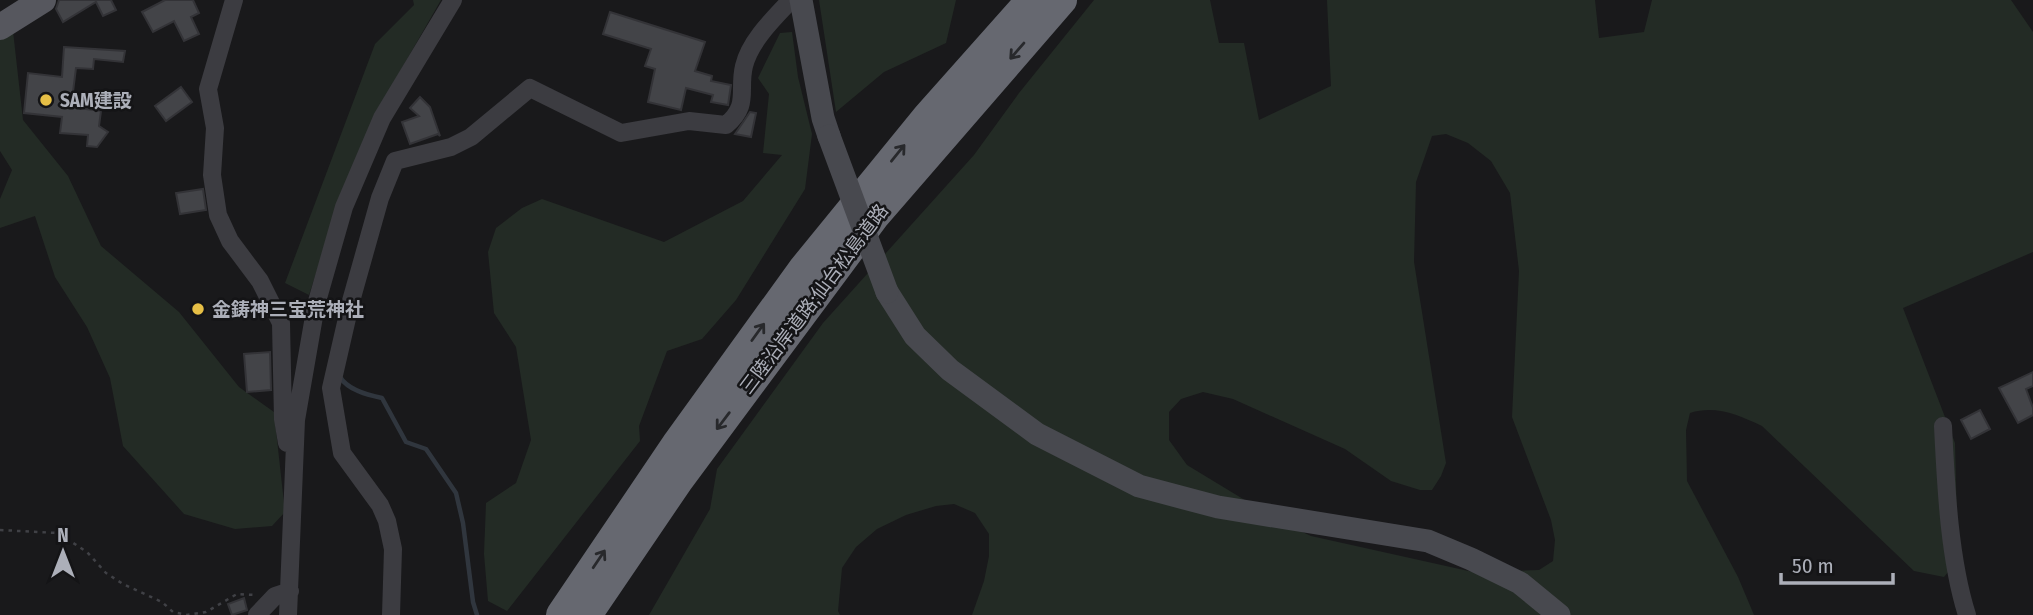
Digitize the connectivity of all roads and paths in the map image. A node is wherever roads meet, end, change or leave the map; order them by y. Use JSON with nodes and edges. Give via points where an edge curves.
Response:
{"nodes":[{"id":1,"x":43,"y":0,"type":"edge"},
{"id":2,"x":234,"y":0,"type":"edge"},
{"id":3,"x":453,"y":0,"type":"edge"},
{"id":4,"x":791,"y":0,"type":"edge"},
{"id":5,"x":801,"y":0,"type":"edge"},
{"id":6,"x":1031,"y":0,"type":"edge"},
{"id":7,"x":1062,"y":0,"type":"edge"},
{"id":8,"x":0,"y":27,"type":"edge"},
{"id":9,"x":1943,"y":426,"type":"dead end"},
{"id":10,"x":292,"y":474,"type":"junction"},
{"id":11,"x":0,"y":530,"type":"edge"},
{"id":12,"x":282,"y":593,"type":"junction"},
{"id":13,"x":257,"y":615,"type":"edge"},
{"id":14,"x":288,"y":615,"type":"edge"},
{"id":15,"x":391,"y":615,"type":"edge"},
{"id":16,"x":561,"y":615,"type":"edge"},
{"id":17,"x":587,"y":615,"type":"edge"},
{"id":18,"x":1559,"y":615,"type":"edge"},
{"id":19,"x":1967,"y":615,"type":"edge"}],
"edges":[{"from":1,"to":8,"type":"main road"},
{"from":2,"to":10,"type":"street","via":[[208,89],[215,128],[212,175],[218,215],[226,233],[260,281],[281,323],[284,419]]},
{"from":3,"to":10,"type":"street","via":[[382,118],[344,207],[316,305],[296,420]]},
{"from":4,"to":15,"type":"street","via":[[764,29],[744,65],[742,105],[726,125],[689,121],[621,133],[530,88],[471,137],[452,147],[395,161],[372,223],[331,388],[342,453],[387,522],[393,550]]},
{"from":5,"to":18,"type":"street","bridge":true,"via":[[823,118],[887,292],[915,336],[950,370],[1037,434],[1139,486],[1218,507],[1429,541],[1520,583]]},
{"from":16,"to":6,"type":"highway","name":"三陸沿岸道路;仙台松島道路","one_way":true,"via":[[803,269],[927,117]]},
{"from":7,"to":17,"type":"highway","name":"三陸沿岸道路;仙台松島道路","one_way":true,"via":[[874,217],[678,481]]},
{"from":9,"to":19,"type":"street","via":[[1946,487],[1960,594]]},
{"from":10,"to":12,"type":"street"},
{"from":11,"to":12,"type":"path","via":[[58,533],[88,552],[122,584],[173,612],[206,612],[237,594]]},
{"from":12,"to":13,"type":"street"},
{"from":12,"to":14,"type":"street"}]}
